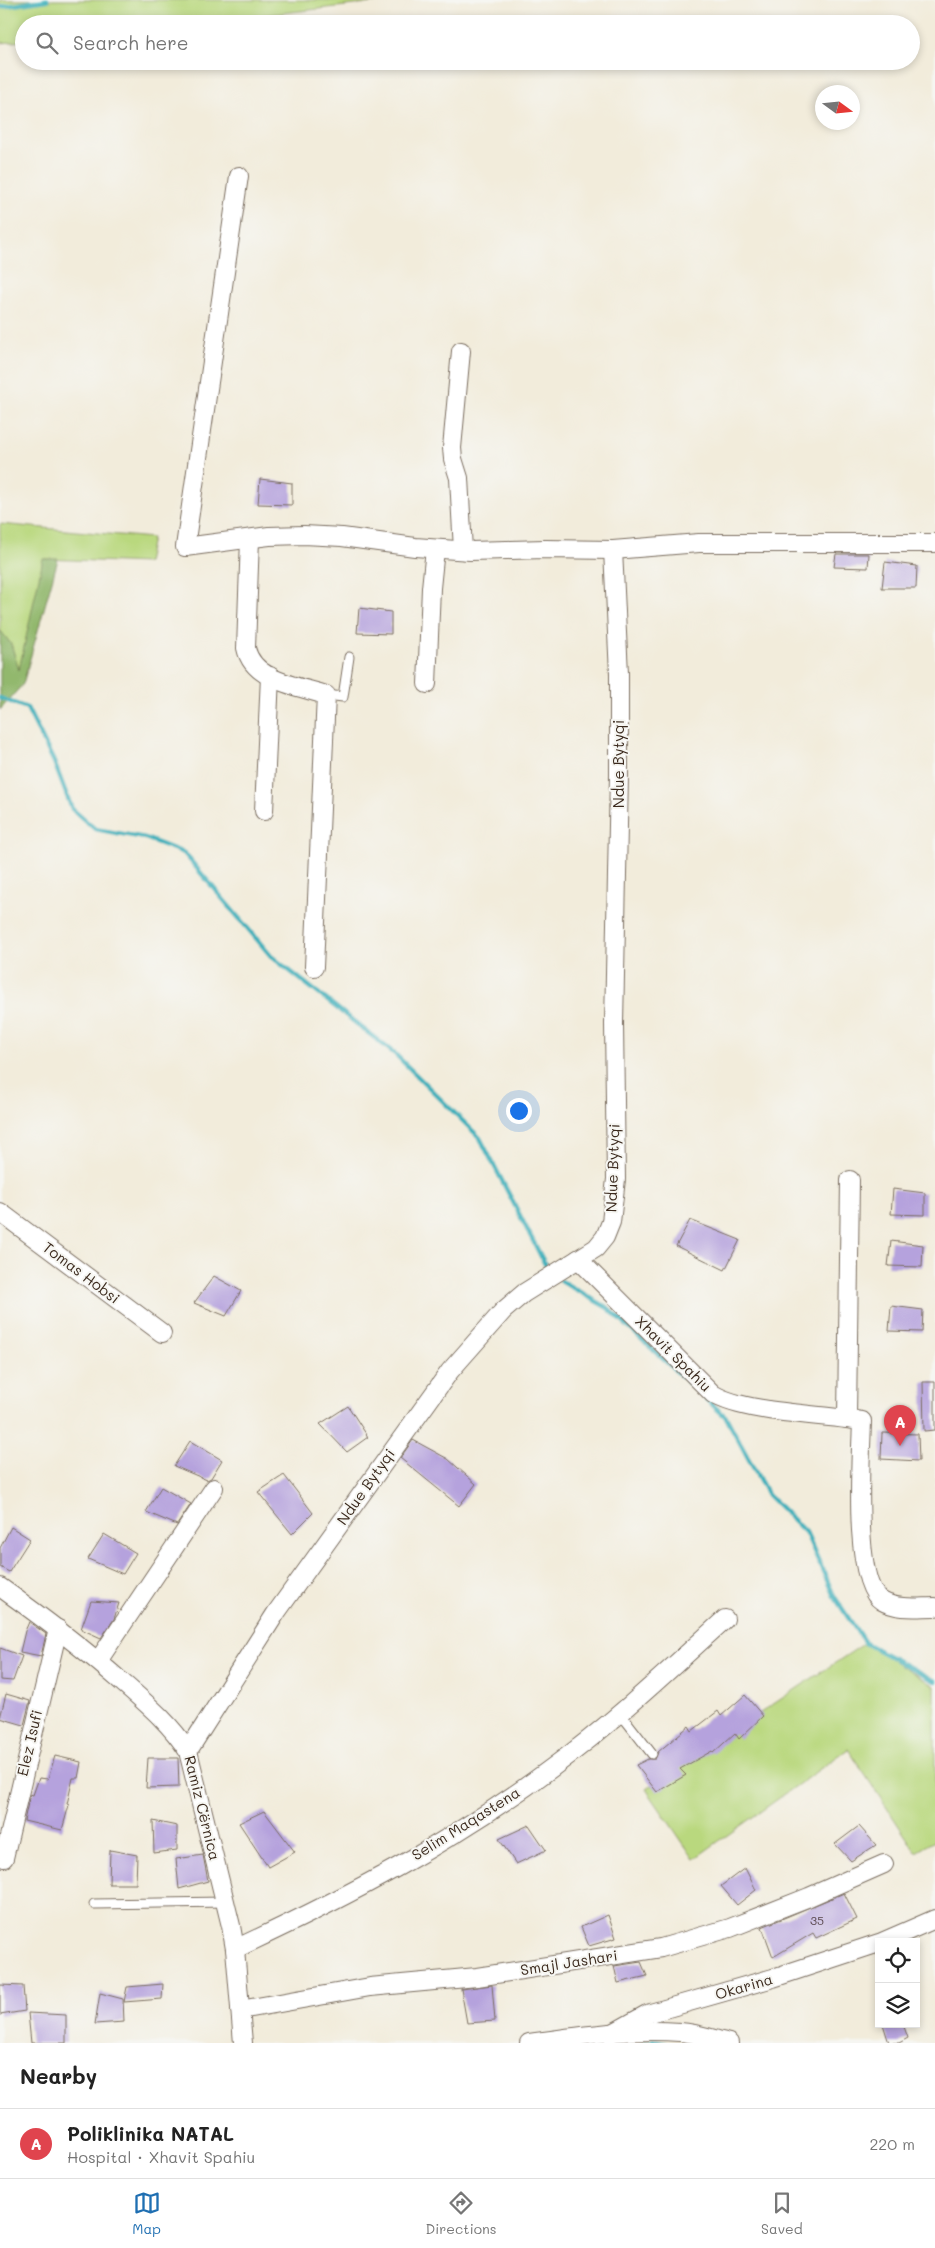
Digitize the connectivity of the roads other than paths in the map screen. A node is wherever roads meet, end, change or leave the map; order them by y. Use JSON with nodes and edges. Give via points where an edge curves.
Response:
{"nodes":[{"id":1,"x":239,"y":176,"type":"dead end"},
{"id":2,"x":461,"y":351,"type":"dead end"},
{"id":3,"x":250,"y":539,"type":"junction"},
{"id":4,"x":935,"y":543,"type":"edge"},
{"id":5,"x":435,"y":549,"type":"junction"},
{"id":6,"x":463,"y":550,"type":"junction"},
{"id":7,"x":613,"y":550,"type":"junction"},
{"id":8,"x":349,"y":656,"type":"dead end"},
{"id":9,"x":270,"y":676,"type":"junction"},
{"id":10,"x":427,"y":684,"type":"dead end"},
{"id":11,"x":326,"y":695,"type":"junction"},
{"id":12,"x":264,"y":811,"type":"dead end"},
{"id":13,"x":314,"y":967,"type":"dead end"},
{"id":14,"x":850,"y":1180,"type":"dead end"},
{"id":15,"x":0,"y":1212,"type":"edge"},
{"id":16,"x":578,"y":1260,"type":"junction"},
{"id":17,"x":162,"y":1333,"type":"dead end"},
{"id":18,"x":847,"y":1419,"type":"junction"},
{"id":19,"x":214,"y":1488,"type":"dead end"},
{"id":20,"x":0,"y":1587,"type":"edge"},
{"id":21,"x":935,"y":1607,"type":"edge"},
{"id":22,"x":725,"y":1619,"type":"dead end"},
{"id":23,"x":58,"y":1629,"type":"junction"},
{"id":24,"x":98,"y":1661,"type":"junction"},
{"id":25,"x":620,"y":1713,"type":"junction"},
{"id":26,"x":188,"y":1751,"type":"junction"},
{"id":27,"x":652,"y":1754,"type":"dead end"},
{"id":28,"x":4,"y":1858,"type":"dead end"},
{"id":29,"x":884,"y":1864,"type":"dead end"},
{"id":30,"x":226,"y":1902,"type":"junction"},
{"id":31,"x":94,"y":1904,"type":"dead end"},
{"id":32,"x":935,"y":1919,"type":"edge"},
{"id":33,"x":890,"y":1938,"type":"edge"},
{"id":34,"x":875,"y":1944,"type":"edge"},
{"id":35,"x":235,"y":1949,"type":"junction"},
{"id":36,"x":240,"y":2010,"type":"junction"},
{"id":37,"x":611,"y":2034,"type":"junction"},
{"id":38,"x":243,"y":2043,"type":"edge"},
{"id":39,"x":529,"y":2043,"type":"edge"},
{"id":40,"x":730,"y":2043,"type":"edge"}],
"edges":[{"from":1,"to":3,"type":"street","via":[[185,547]]},
{"from":2,"to":6,"type":"street","via":[[452,448],[459,478]]},
{"from":3,"to":5,"type":"street","via":[[304,535],[342,537]]},
{"from":3,"to":9,"type":"street","via":[[246,648],[256,668]]},
{"from":4,"to":7,"type":"street","via":[[699,543]]},
{"from":5,"to":6,"type":"street"},
{"from":5,"to":10,"type":"street"},
{"from":6,"to":7,"type":"street"},
{"from":7,"to":16,"type":"street","name":"Ndue Bytyqi","via":[[619,711],[614,1024],[616,1179],[611,1222],[605,1237],[596,1248]]},
{"from":8,"to":11,"type":"lane","via":[[343,697]]},
{"from":9,"to":11,"type":"street"},
{"from":9,"to":12,"type":"street"},
{"from":11,"to":13,"type":"street"},
{"from":14,"to":18,"type":"street"},
{"from":15,"to":17,"type":"street","name":"Tomas Hobsi"},
{"from":16,"to":18,"type":"street","name":"Xhavit Spahiu","via":[[713,1394],[749,1406]]},
{"from":16,"to":26,"type":"street","name":"Ndue Bytyqi","via":[[524,1293],[503,1311],[450,1370],[282,1606]]},
{"from":18,"to":21,"type":"street","via":[[862,1422],[862,1533],[867,1577],[872,1590],[880,1600],[892,1605]]},
{"from":19,"to":24,"type":"street"},
{"from":20,"to":23,"type":"street","name":"Ramiz Cërnica"},
{"from":22,"to":25,"type":"street","name":"Selim Maqastena"},
{"from":23,"to":24,"type":"street","name":"Ramiz Cërnica"},
{"from":23,"to":28,"type":"street","name":"Elez Isufi"},
{"from":24,"to":26,"type":"street","name":"Ramiz Cërnica","via":[[156,1712]]},
{"from":25,"to":27,"type":"lane"},
{"from":25,"to":35,"type":"street","name":"Selim Maqastena","via":[[551,1769],[435,1845],[351,1893]]},
{"from":26,"to":30,"type":"street","name":"Ramiz Cërnica"},
{"from":29,"to":36,"type":"street","name":"Smajl Jashari","via":[[730,1928],[662,1948],[477,1978],[370,1987]]},
{"from":30,"to":31,"type":"lane"},
{"from":30,"to":35,"type":"street","name":"Ramiz Cërnica"},
{"from":32,"to":33,"type":"street","name":"Okarina"},
{"from":34,"to":37,"type":"street","name":"Okarina","via":[[773,1978],[647,2014]]},
{"from":35,"to":36,"type":"street","name":"Ramiz Cërnica"},
{"from":36,"to":38,"type":"street","name":"Ramiz Cërnica"},
{"from":37,"to":39,"type":"street","name":"Okarina"},
{"from":37,"to":40,"type":"street","name":"Okarina","via":[[682,2032]]}]}
